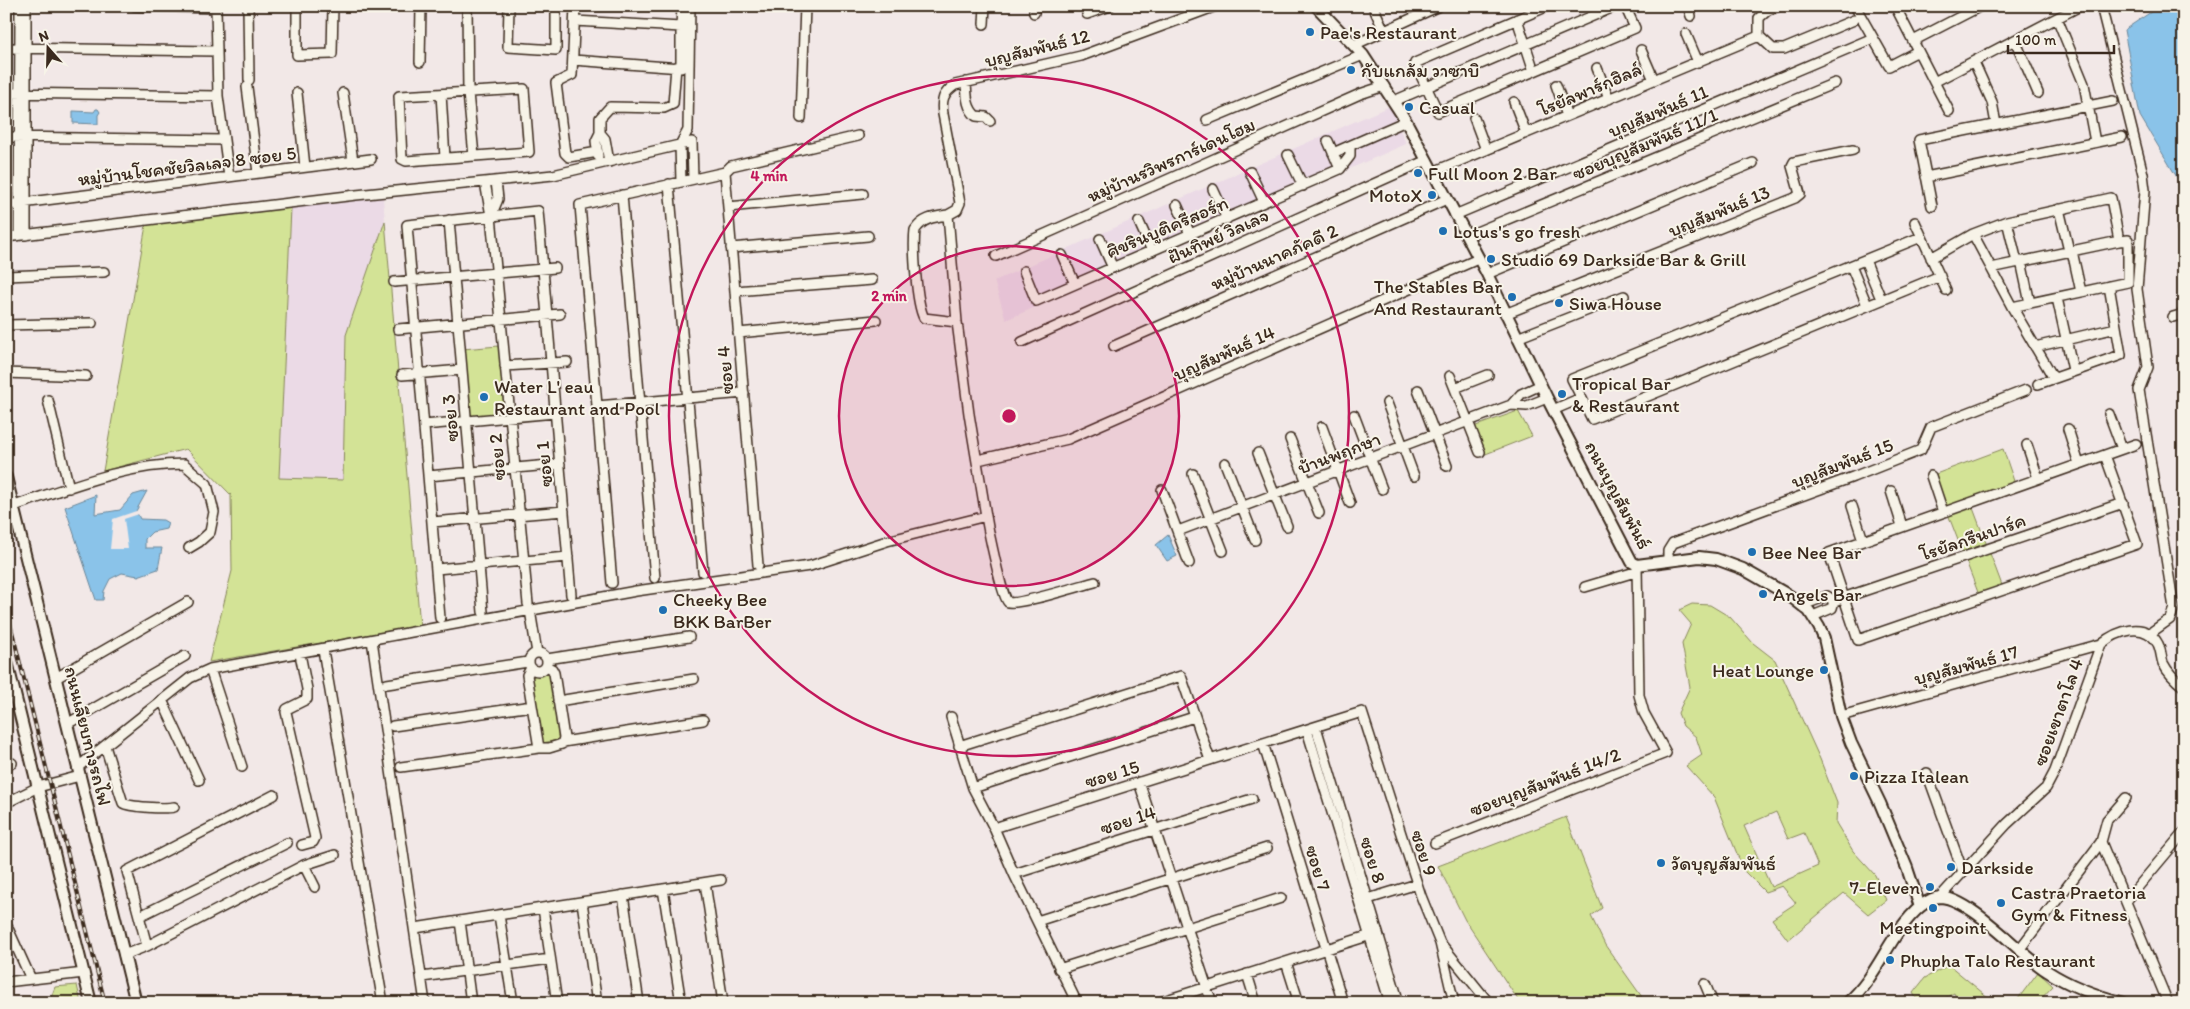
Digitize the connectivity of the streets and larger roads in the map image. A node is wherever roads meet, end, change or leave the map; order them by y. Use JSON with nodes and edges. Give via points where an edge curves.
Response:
{"nodes":[{"id":1,"x":20,"y":6,"type":"edge"},
{"id":2,"x":26,"y":6,"type":"edge"},
{"id":3,"x":135,"y":6,"type":"edge"},
{"id":4,"x":248,"y":6,"type":"edge"},
{"id":5,"x":297,"y":6,"type":"edge"},
{"id":6,"x":334,"y":6,"type":"edge"},
{"id":7,"x":421,"y":6,"type":"edge"},
{"id":8,"x":467,"y":6,"type":"edge"},
{"id":9,"x":509,"y":6,"type":"edge"},
{"id":10,"x":556,"y":6,"type":"edge"},
{"id":11,"x":575,"y":6,"type":"edge"},
{"id":12,"x":682,"y":6,"type":"edge"},
{"id":13,"x":690,"y":6,"type":"edge"},
{"id":14,"x":805,"y":6,"type":"edge"},
{"id":15,"x":985,"y":6,"type":"edge"},
{"id":16,"x":1110,"y":6,"type":"edge"},
{"id":17,"x":1216,"y":6,"type":"edge"},
{"id":18,"x":1316,"y":6,"type":"edge"},
{"id":19,"x":1373,"y":6,"type":"edge"},
{"id":20,"x":1439,"y":6,"type":"edge"},
{"id":21,"x":1548,"y":6,"type":"edge"},
{"id":22,"x":1616,"y":6,"type":"edge"},
{"id":23,"x":1625,"y":6,"type":"edge"},
{"id":24,"x":1688,"y":6,"type":"edge"},
{"id":25,"x":1778,"y":6,"type":"edge"},
{"id":26,"x":1855,"y":6,"type":"edge"},
{"id":27,"x":1895,"y":6,"type":"edge"},
{"id":28,"x":1982,"y":6,"type":"edge"},
{"id":29,"x":2080,"y":6,"type":"edge"},
{"id":30,"x":2101,"y":6,"type":"edge"},
{"id":31,"x":1423,"y":9,"type":"edge"},
{"id":32,"x":1087,"y":10,"type":"edge"},
{"id":33,"x":1691,"y":16,"type":"dead end"},
{"id":34,"x":2057,"y":18,"type":"junction"},
{"id":35,"x":1517,"y":19,"type":"junction"},
{"id":36,"x":1854,"y":20,"type":"dead end"},
{"id":37,"x":575,"y":21,"type":"junction"},
{"id":38,"x":984,"y":24,"type":"dead end"},
{"id":39,"x":681,"y":26,"type":"junction"},
{"id":40,"x":1384,"y":31,"type":"junction"},
{"id":41,"x":1686,"y":34,"type":"dead end"},
{"id":42,"x":1760,"y":36,"type":"junction"},
{"id":43,"x":1873,"y":38,"type":"junction"},
{"id":44,"x":2015,"y":40,"type":"junction"},
{"id":45,"x":1913,"y":41,"type":"junction"},
{"id":46,"x":1354,"y":45,"type":"junction"},
{"id":47,"x":1526,"y":45,"type":"junction"},
{"id":48,"x":6,"y":48,"type":"edge"},
{"id":49,"x":23,"y":48,"type":"junction"},
{"id":50,"x":1641,"y":50,"type":"dead end"},
{"id":51,"x":216,"y":51,"type":"junction"},
{"id":52,"x":1918,"y":51,"type":"junction"},
{"id":53,"x":1363,"y":55,"type":"junction"},
{"id":54,"x":573,"y":60,"type":"junction"},
{"id":55,"x":420,"y":62,"type":"dead end"},
{"id":56,"x":1698,"y":62,"type":"junction"},
{"id":57,"x":1974,"y":62,"type":"junction"},
{"id":58,"x":676,"y":67,"type":"junction"},
{"id":59,"x":1597,"y":68,"type":"dead end"},
{"id":60,"x":1534,"y":71,"type":"junction"},
{"id":61,"x":1654,"y":80,"type":"junction"},
{"id":62,"x":966,"y":82,"type":"junction"},
{"id":63,"x":1934,"y":82,"type":"junction"},
{"id":64,"x":1835,"y":83,"type":"dead end"},
{"id":65,"x":1556,"y":85,"type":"dead end"},
{"id":66,"x":1384,"y":86,"type":"junction"},
{"id":67,"x":1427,"y":88,"type":"junction"},
{"id":68,"x":468,"y":92,"type":"junction"},
{"id":69,"x":6,"y":93,"type":"edge"},
{"id":70,"x":23,"y":93,"type":"junction"},
{"id":71,"x":297,"y":93,"type":"dead end"},
{"id":72,"x":343,"y":93,"type":"dead end"},
{"id":73,"x":2038,"y":93,"type":"dead end"},
{"id":74,"x":441,"y":94,"type":"junction"},
{"id":75,"x":218,"y":96,"type":"junction"},
{"id":76,"x":1609,"y":99,"type":"junction"},
{"id":77,"x":1394,"y":101,"type":"junction"},
{"id":78,"x":2113,"y":101,"type":"dead end"},
{"id":79,"x":1514,"y":102,"type":"dead end"},
{"id":80,"x":2088,"y":106,"type":"junction"},
{"id":81,"x":1949,"y":111,"type":"dead end"},
{"id":82,"x":1567,"y":116,"type":"junction"},
{"id":83,"x":800,"y":118,"type":"dead end"},
{"id":84,"x":1474,"y":118,"type":"dead end"},
{"id":85,"x":1207,"y":120,"type":"dead end"},
{"id":86,"x":990,"y":121,"type":"dead end"},
{"id":87,"x":1406,"y":121,"type":"junction"},
{"id":88,"x":1996,"y":124,"type":"junction"},
{"id":89,"x":600,"y":133,"type":"junction"},
{"id":90,"x":1526,"y":133,"type":"junction"},
{"id":91,"x":858,"y":136,"type":"dead end"},
{"id":92,"x":2122,"y":136,"type":"dead end"},
{"id":93,"x":6,"y":137,"type":"edge"},
{"id":94,"x":23,"y":137,"type":"junction"},
{"id":95,"x":224,"y":140,"type":"junction"},
{"id":96,"x":1328,"y":141,"type":"dead end"},
{"id":97,"x":2096,"y":142,"type":"junction"},
{"id":98,"x":680,"y":144,"type":"junction"},
{"id":99,"x":1350,"y":146,"type":"junction"},
{"id":100,"x":1486,"y":150,"type":"junction"},
{"id":101,"x":1853,"y":150,"type":"dead end"},
{"id":102,"x":598,"y":152,"type":"junction"},
{"id":103,"x":1333,"y":153,"type":"junction"},
{"id":104,"x":1288,"y":155,"type":"dead end"},
{"id":105,"x":474,"y":156,"type":"junction"},
{"id":106,"x":372,"y":158,"type":"dead end"},
{"id":107,"x":445,"y":158,"type":"junction"},
{"id":108,"x":1427,"y":160,"type":"junction"},
{"id":109,"x":353,"y":161,"type":"junction"},
{"id":110,"x":609,"y":162,"type":"junction"},
{"id":111,"x":1753,"y":163,"type":"dead end"},
{"id":112,"x":600,"y":164,"type":"junction"},
{"id":113,"x":305,"y":167,"type":"junction"},
{"id":114,"x":1340,"y":169,"type":"junction"},
{"id":115,"x":725,"y":172,"type":"junction"},
{"id":116,"x":1250,"y":172,"type":"dead end"},
{"id":117,"x":1433,"y":172,"type":"junction"},
{"id":118,"x":258,"y":173,"type":"junction"},
{"id":119,"x":1926,"y":176,"type":"junction"},
{"id":120,"x":229,"y":177,"type":"junction"},
{"id":121,"x":693,"y":179,"type":"junction"},
{"id":122,"x":496,"y":181,"type":"junction"},
{"id":123,"x":485,"y":182,"type":"junction"},
{"id":124,"x":681,"y":182,"type":"junction"},
{"id":125,"x":669,"y":184,"type":"junction"},
{"id":126,"x":1303,"y":186,"type":"junction"},
{"id":127,"x":1213,"y":188,"type":"dead end"},
{"id":128,"x":864,"y":194,"type":"dead end"},
{"id":129,"x":622,"y":195,"type":"junction"},
{"id":130,"x":1447,"y":199,"type":"junction"},
{"id":131,"x":1264,"y":202,"type":"junction"},
{"id":132,"x":22,"y":203,"type":"junction"},
{"id":133,"x":6,"y":205,"type":"edge"},
{"id":134,"x":1176,"y":205,"type":"dead end"},
{"id":135,"x":1932,"y":206,"type":"dead end"},
{"id":136,"x":728,"y":207,"type":"junction"},
{"id":137,"x":2059,"y":209,"type":"junction"},
{"id":138,"x":948,"y":215,"type":"junction"},
{"id":139,"x":1455,"y":215,"type":"junction"},
{"id":140,"x":491,"y":216,"type":"junction"},
{"id":141,"x":1227,"y":218,"type":"junction"},
{"id":142,"x":449,"y":220,"type":"junction"},
{"id":143,"x":2007,"y":221,"type":"junction"},
{"id":144,"x":1139,"y":222,"type":"dead end"},
{"id":145,"x":1914,"y":222,"type":"dead end"},
{"id":146,"x":2184,"y":225,"type":"edge"},
{"id":147,"x":1190,"y":234,"type":"junction"},
{"id":148,"x":1973,"y":234,"type":"junction"},
{"id":149,"x":23,"y":235,"type":"junction"},
{"id":150,"x":868,"y":236,"type":"dead end"},
{"id":151,"x":1467,"y":236,"type":"junction"},
{"id":152,"x":2184,"y":236,"type":"edge"},
{"id":153,"x":6,"y":237,"type":"edge"},
{"id":154,"x":1922,"y":237,"type":"junction"},
{"id":155,"x":1100,"y":239,"type":"dead end"},
{"id":156,"x":2119,"y":241,"type":"junction"},
{"id":157,"x":731,"y":248,"type":"junction"},
{"id":158,"x":1152,"y":251,"type":"junction"},
{"id":159,"x":2070,"y":251,"type":"junction"},
{"id":160,"x":1062,"y":255,"type":"dead end"},
{"id":161,"x":996,"y":256,"type":"dead end"},
{"id":162,"x":1478,"y":258,"type":"junction"},
{"id":163,"x":1931,"y":258,"type":"junction"},
{"id":164,"x":1865,"y":260,"type":"junction"},
{"id":165,"x":2019,"y":261,"type":"junction"},
{"id":166,"x":1851,"y":266,"type":"junction"},
{"id":167,"x":555,"y":268,"type":"dead end"},
{"id":168,"x":1113,"y":268,"type":"junction"},
{"id":169,"x":1991,"y":268,"type":"junction"},
{"id":170,"x":543,"y":269,"type":"junction"},
{"id":171,"x":104,"y":272,"type":"dead end"},
{"id":172,"x":1024,"y":272,"type":"dead end"},
{"id":173,"x":496,"y":273,"type":"junction"},
{"id":174,"x":1487,"y":274,"type":"junction"},
{"id":175,"x":6,"y":276,"type":"edge"},
{"id":176,"x":454,"y":276,"type":"junction"},
{"id":177,"x":1940,"y":276,"type":"junction"},
{"id":178,"x":411,"y":280,"type":"junction"},
{"id":179,"x":872,"y":280,"type":"dead end"},
{"id":180,"x":394,"y":282,"type":"dead end"},
{"id":181,"x":1075,"y":284,"type":"junction"},
{"id":182,"x":2109,"y":286,"type":"junction"},
{"id":183,"x":1946,"y":290,"type":"dead end"},
{"id":184,"x":735,"y":291,"type":"junction"},
{"id":185,"x":2081,"y":292,"type":"junction"},
{"id":186,"x":1624,"y":296,"type":"dead end"},
{"id":187,"x":2057,"y":298,"type":"junction"},
{"id":188,"x":1881,"y":299,"type":"junction"},
{"id":189,"x":2030,"y":303,"type":"junction"},
{"id":190,"x":1867,"y":305,"type":"junction"},
{"id":191,"x":2012,"y":307,"type":"junction"},
{"id":192,"x":560,"y":314,"type":"dead end"},
{"id":193,"x":1505,"y":314,"type":"junction"},
{"id":194,"x":2184,"y":314,"type":"edge"},
{"id":195,"x":547,"y":315,"type":"junction"},
{"id":196,"x":2173,"y":317,"type":"dead end"},
{"id":197,"x":501,"y":319,"type":"junction"},
{"id":198,"x":876,"y":320,"type":"dead end"},
{"id":199,"x":957,"y":322,"type":"junction"},
{"id":200,"x":92,"y":323,"type":"dead end"},
{"id":201,"x":458,"y":323,"type":"junction"},
{"id":202,"x":6,"y":325,"type":"edge"},
{"id":203,"x":416,"y":327,"type":"junction"},
{"id":204,"x":2116,"y":328,"type":"junction"},
{"id":205,"x":398,"y":329,"type":"dead end"},
{"id":206,"x":738,"y":333,"type":"junction"},
{"id":207,"x":1517,"y":338,"type":"junction"},
{"id":208,"x":2066,"y":340,"type":"junction"},
{"id":209,"x":1022,"y":342,"type":"dead end"},
{"id":210,"x":1114,"y":346,"type":"dead end"},
{"id":211,"x":2035,"y":347,"type":"junction"},
{"id":212,"x":567,"y":362,"type":"dead end"},
{"id":213,"x":551,"y":363,"type":"junction"},
{"id":214,"x":505,"y":366,"type":"junction"},
{"id":215,"x":462,"y":370,"type":"junction"},
{"id":216,"x":2073,"y":370,"type":"junction"},
{"id":217,"x":6,"y":374,"type":"edge"},
{"id":218,"x":419,"y":374,"type":"junction"},
{"id":219,"x":1488,"y":375,"type":"dead end"},
{"id":220,"x":86,"y":376,"type":"dead end"},
{"id":221,"x":402,"y":376,"type":"dead end"},
{"id":222,"x":1450,"y":376,"type":"dead end"},
{"id":223,"x":2053,"y":377,"type":"junction"},
{"id":224,"x":2038,"y":384,"type":"dead end"},
{"id":225,"x":1541,"y":385,"type":"junction"},
{"id":226,"x":1455,"y":388,"type":"junction"},
{"id":227,"x":1418,"y":390,"type":"dead end"},
{"id":228,"x":2026,"y":390,"type":"dead end"},
{"id":229,"x":744,"y":393,"type":"junction"},
{"id":230,"x":687,"y":398,"type":"junction"},
{"id":231,"x":1547,"y":398,"type":"junction"},
{"id":232,"x":1581,"y":398,"type":"junction"},
{"id":233,"x":48,"y":400,"type":"dead end"},
{"id":234,"x":640,"y":402,"type":"junction"},
{"id":235,"x":1387,"y":403,"type":"dead end"},
{"id":236,"x":1511,"y":405,"type":"junction"},
{"id":237,"x":597,"y":406,"type":"junction"},
{"id":238,"x":1553,"y":410,"type":"junction"},
{"id":239,"x":556,"y":413,"type":"junction"},
{"id":240,"x":2109,"y":414,"type":"dead end"},
{"id":241,"x":1354,"y":415,"type":"dead end"},
{"id":242,"x":510,"y":417,"type":"junction"},
{"id":243,"x":466,"y":421,"type":"junction"},
{"id":244,"x":1468,"y":421,"type":"junction"},
{"id":245,"x":424,"y":425,"type":"junction"},
{"id":246,"x":1322,"y":427,"type":"dead end"},
{"id":247,"x":2068,"y":429,"type":"dead end"},
{"id":248,"x":1434,"y":434,"type":"junction"},
{"id":249,"x":1290,"y":439,"type":"dead end"},
{"id":250,"x":2136,"y":444,"type":"dead end"},
{"id":251,"x":2027,"y":445,"type":"dead end"},
{"id":252,"x":1403,"y":446,"type":"junction"},
{"id":253,"x":2122,"y":449,"type":"junction"},
{"id":254,"x":1480,"y":452,"type":"dead end"},
{"id":255,"x":1258,"y":453,"type":"dead end"},
{"id":256,"x":2105,"y":455,"type":"junction"},
{"id":257,"x":1371,"y":458,"type":"junction"},
{"id":258,"x":978,"y":460,"type":"junction"},
{"id":259,"x":1225,"y":463,"type":"dead end"},
{"id":260,"x":560,"y":464,"type":"junction"},
{"id":261,"x":2079,"y":464,"type":"junction"},
{"id":262,"x":1447,"y":466,"type":"dead end"},
{"id":263,"x":515,"y":468,"type":"junction"},
{"id":264,"x":1338,"y":470,"type":"junction"},
{"id":265,"x":471,"y":472,"type":"junction"},
{"id":266,"x":1193,"y":474,"type":"dead end"},
{"id":267,"x":428,"y":476,"type":"junction"},
{"id":268,"x":1414,"y":476,"type":"dead end"},
{"id":269,"x":1931,"y":476,"type":"dead end"},
{"id":270,"x":6,"y":477,"type":"edge"},
{"id":271,"x":2038,"y":478,"type":"junction"},
{"id":272,"x":1306,"y":483,"type":"junction"},
{"id":273,"x":69,"y":488,"type":"junction"},
{"id":274,"x":1382,"y":489,"type":"dead end"},
{"id":275,"x":1162,"y":490,"type":"dead end"},
{"id":276,"x":1891,"y":491,"type":"dead end"},
{"id":277,"x":1274,"y":495,"type":"junction"},
{"id":278,"x":1350,"y":502,"type":"dead end"},
{"id":279,"x":2123,"y":503,"type":"junction"},
{"id":280,"x":14,"y":506,"type":"junction"},
{"id":281,"x":1852,"y":506,"type":"dead end"},
{"id":282,"x":1242,"y":507,"type":"junction"},
{"id":283,"x":564,"y":511,"type":"junction"},
{"id":284,"x":1943,"y":512,"type":"junction"},
{"id":285,"x":519,"y":514,"type":"junction"},
{"id":286,"x":1319,"y":514,"type":"dead end"},
{"id":287,"x":986,"y":516,"type":"junction"},
{"id":288,"x":475,"y":518,"type":"junction"},
{"id":289,"x":1210,"y":519,"type":"junction"},
{"id":290,"x":432,"y":522,"type":"junction"},
{"id":291,"x":1287,"y":526,"type":"dead end"},
{"id":292,"x":1902,"y":526,"type":"junction"},
{"id":293,"x":1178,"y":531,"type":"junction"},
{"id":294,"x":1256,"y":540,"type":"dead end"},
{"id":295,"x":1863,"y":540,"type":"junction"},
{"id":296,"x":189,"y":548,"type":"dead end"},
{"id":297,"x":1223,"y":551,"type":"dead end"},
{"id":298,"x":568,"y":557,"type":"junction"},
{"id":299,"x":1668,"y":560,"type":"junction"},
{"id":300,"x":523,"y":561,"type":"junction"},
{"id":301,"x":1189,"y":563,"type":"dead end"},
{"id":302,"x":479,"y":565,"type":"junction"},
{"id":303,"x":758,"y":565,"type":"dead end"},
{"id":304,"x":436,"y":568,"type":"junction"},
{"id":305,"x":1636,"y":568,"type":"junction"},
{"id":306,"x":703,"y":572,"type":"dead end"},
{"id":307,"x":655,"y":578,"type":"dead end"},
{"id":308,"x":1095,"y":582,"type":"dead end"},
{"id":309,"x":612,"y":583,"type":"dead end"},
{"id":310,"x":1584,"y":587,"type":"dead end"},
{"id":311,"x":571,"y":595,"type":"dead end"},
{"id":312,"x":1844,"y":597,"type":"junction"},
{"id":313,"x":1834,"y":601,"type":"junction"},
{"id":314,"x":188,"y":602,"type":"dead end"},
{"id":315,"x":1804,"y":605,"type":"junction"},
{"id":316,"x":529,"y":607,"type":"junction"},
{"id":317,"x":483,"y":612,"type":"dead end"},
{"id":318,"x":1813,"y":616,"type":"junction"},
{"id":319,"x":440,"y":618,"type":"dead end"},
{"id":320,"x":2149,"y":634,"type":"junction"},
{"id":321,"x":689,"y":637,"type":"dead end"},
{"id":322,"x":372,"y":640,"type":"junction"},
{"id":323,"x":2101,"y":644,"type":"junction"},
{"id":324,"x":324,"y":650,"type":"junction"},
{"id":325,"x":537,"y":652,"type":"junction"},
{"id":326,"x":300,"y":654,"type":"junction"},
{"id":327,"x":185,"y":656,"type":"dead end"},
{"id":328,"x":6,"y":658,"type":"edge"},
{"id":329,"x":547,"y":662,"type":"junction"},
{"id":330,"x":530,"y":665,"type":"junction"},
{"id":331,"x":210,"y":669,"type":"junction"},
{"id":332,"x":56,"y":678,"type":"junction"},
{"id":333,"x":694,"y":679,"type":"dead end"},
{"id":334,"x":387,"y":684,"type":"dead end"},
{"id":335,"x":2184,"y":686,"type":"edge"},
{"id":336,"x":162,"y":700,"type":"junction"},
{"id":337,"x":558,"y":701,"type":"junction"},
{"id":338,"x":532,"y":706,"type":"junction"},
{"id":339,"x":1362,"y":712,"type":"joint"},
{"id":340,"x":1841,"y":716,"type":"junction"},
{"id":341,"x":951,"y":717,"type":"dead end"},
{"id":342,"x":1194,"y":717,"type":"junction"},
{"id":343,"x":703,"y":720,"type":"dead end"},
{"id":344,"x":67,"y":724,"type":"junction"},
{"id":345,"x":393,"y":726,"type":"dead end"},
{"id":346,"x":1312,"y":728,"type":"junction"},
{"id":347,"x":562,"y":742,"type":"junction"},
{"id":348,"x":1263,"y":743,"type":"junction"},
{"id":349,"x":106,"y":746,"type":"junction"},
{"id":350,"x":959,"y":746,"type":"junction"},
{"id":351,"x":539,"y":748,"type":"junction"},
{"id":352,"x":1210,"y":760,"type":"junction"},
{"id":353,"x":242,"y":767,"type":"dead end"},
{"id":354,"x":401,"y":767,"type":"dead end"},
{"id":355,"x":79,"y":771,"type":"junction"},
{"id":356,"x":1927,"y":773,"type":"dead end"},
{"id":357,"x":199,"y":780,"type":"dead end"},
{"id":358,"x":1139,"y":782,"type":"junction"},
{"id":359,"x":38,"y":787,"type":"junction"},
{"id":360,"x":973,"y":788,"type":"junction"},
{"id":361,"x":274,"y":795,"type":"dead end"},
{"id":362,"x":2126,"y":798,"type":"dead end"},
{"id":363,"x":1252,"y":799,"type":"dead end"},
{"id":364,"x":6,"y":804,"type":"edge"},
{"id":365,"x":174,"y":807,"type":"dead end"},
{"id":366,"x":994,"y":828,"type":"junction"},
{"id":367,"x":1154,"y":829,"type":"junction"},
{"id":368,"x":2184,"y":832,"type":"edge"},
{"id":369,"x":1435,"y":842,"type":"dead end"},
{"id":370,"x":2101,"y":842,"type":"junction"},
{"id":371,"x":287,"y":843,"type":"dead end"},
{"id":372,"x":302,"y":845,"type":"dead end"},
{"id":373,"x":1267,"y":848,"type":"dead end"},
{"id":374,"x":335,"y":855,"type":"dead end"},
{"id":375,"x":304,"y":865,"type":"junction"},
{"id":376,"x":1963,"y":872,"type":"junction"},
{"id":377,"x":1014,"y":874,"type":"junction"},
{"id":378,"x":1170,"y":878,"type":"junction"},
{"id":379,"x":721,"y":880,"type":"dead end"},
{"id":380,"x":705,"y":883,"type":"junction"},
{"id":381,"x":1417,"y":884,"type":"junction"},
{"id":382,"x":315,"y":887,"type":"dead end"},
{"id":383,"x":663,"y":889,"type":"junction"},
{"id":384,"x":623,"y":896,"type":"junction"},
{"id":385,"x":1940,"y":897,"type":"junction"},
{"id":386,"x":1281,"y":898,"type":"dead end"},
{"id":387,"x":1368,"y":899,"type":"junction"},
{"id":388,"x":2127,"y":900,"type":"junction"},
{"id":389,"x":582,"y":902,"type":"junction"},
{"id":390,"x":1920,"y":907,"type":"junction"},
{"id":391,"x":543,"y":908,"type":"junction"},
{"id":392,"x":499,"y":915,"type":"junction"},
{"id":393,"x":140,"y":916,"type":"junction"},
{"id":394,"x":460,"y":921,"type":"junction"},
{"id":395,"x":1037,"y":921,"type":"junction"},
{"id":396,"x":6,"y":924,"type":"edge"},
{"id":397,"x":415,"y":928,"type":"junction"},
{"id":398,"x":1186,"y":928,"type":"junction"},
{"id":399,"x":1374,"y":934,"type":"junction"},
{"id":400,"x":1440,"y":943,"type":"junction"},
{"id":401,"x":147,"y":946,"type":"junction"},
{"id":402,"x":1326,"y":949,"type":"junction"},
{"id":403,"x":2019,"y":950,"type":"junction"},
{"id":404,"x":124,"y":955,"type":"junction"},
{"id":405,"x":550,"y":959,"type":"junction"},
{"id":406,"x":1286,"y":962,"type":"junction"},
{"id":407,"x":507,"y":965,"type":"junction"},
{"id":408,"x":1060,"y":969,"type":"junction"},
{"id":409,"x":467,"y":971,"type":"junction"},
{"id":410,"x":84,"y":973,"type":"junction"},
{"id":411,"x":1247,"y":974,"type":"junction"},
{"id":412,"x":422,"y":977,"type":"junction"},
{"id":413,"x":31,"y":979,"type":"junction"},
{"id":414,"x":6,"y":982,"type":"edge"},
{"id":415,"x":1705,"y":984,"type":"dead end"},
{"id":416,"x":1207,"y":987,"type":"junction"},
{"id":417,"x":1171,"y":1001,"type":"edge"},
{"id":418,"x":91,"y":1003,"type":"edge"},
{"id":419,"x":136,"y":1003,"type":"edge"},
{"id":420,"x":384,"y":1003,"type":"edge"},
{"id":421,"x":425,"y":1003,"type":"edge"},
{"id":422,"x":471,"y":1003,"type":"edge"},
{"id":423,"x":513,"y":1003,"type":"edge"},
{"id":424,"x":557,"y":1003,"type":"edge"},
{"id":425,"x":597,"y":1003,"type":"edge"},
{"id":426,"x":639,"y":1003,"type":"edge"},
{"id":427,"x":681,"y":1003,"type":"edge"},
{"id":428,"x":722,"y":1003,"type":"edge"},
{"id":429,"x":1077,"y":1003,"type":"edge"},
{"id":430,"x":1157,"y":1003,"type":"edge"},
{"id":431,"x":1212,"y":1003,"type":"edge"},
{"id":432,"x":1256,"y":1003,"type":"edge"},
{"id":433,"x":1299,"y":1003,"type":"edge"},
{"id":434,"x":1343,"y":1003,"type":"edge"},
{"id":435,"x":1390,"y":1003,"type":"edge"},
{"id":436,"x":1399,"y":1003,"type":"edge"},
{"id":437,"x":1454,"y":1003,"type":"edge"},
{"id":438,"x":1489,"y":1003,"type":"edge"},
{"id":439,"x":1713,"y":1003,"type":"edge"},
{"id":440,"x":1847,"y":1003,"type":"edge"},
{"id":441,"x":2124,"y":1003,"type":"edge"},
{"id":442,"x":2168,"y":1003,"type":"edge"}],
"edges":[{"from":1,"to":49,"type":"street"},
{"from":2,"to":49,"type":"street"},
{"from":3,"to":51,"type":"street","via":[[216,8]]},
{"from":4,"to":118,"type":"street","via":[[248,83]]},
{"from":5,"to":6,"type":"street","via":[[297,56],[332,54]]},
{"from":7,"to":55,"type":"street"},
{"from":8,"to":68,"type":"street"},
{"from":9,"to":10,"type":"street","via":[[508,47],[556,50]]},
{"from":11,"to":37,"type":"street"},
{"from":12,"to":39,"type":"street"},
{"from":13,"to":98,"type":"street","via":[[688,130]]},
{"from":14,"to":83,"type":"street"},
{"from":15,"to":38,"type":"street"},
{"from":16,"to":32,"type":"street"},
{"from":17,"to":62,"type":"street","name":"บุญสัมพันธ์ 12","via":[[1081,56]]},
{"from":18,"to":46,"type":"street","name":"ถนนบุญสัมพันธ์"},
{"from":19,"to":40,"type":"street"},
{"from":20,"to":31,"type":"street"},
{"from":21,"to":35,"type":"street"},
{"from":22,"to":47,"type":"street"},
{"from":23,"to":60,"type":"street","via":[[1635,28]]},
{"from":24,"to":33,"type":"street"},
{"from":25,"to":42,"type":"street","via":[[1760,18]]},
{"from":26,"to":43,"type":"street"},
{"from":27,"to":45,"type":"street"},
{"from":28,"to":45,"type":"street"},
{"from":29,"to":34,"type":"street"},
{"from":30,"to":320,"type":"street","via":[[2145,190],[2137,289],[2148,366],[2139,390],[2174,608],[2170,619]]},
{"from":31,"to":40,"type":"street"},
{"from":34,"to":44,"type":"street"},
{"from":34,"to":80,"type":"street","via":[[2084,84]]},
{"from":35,"to":47,"type":"street"},
{"from":35,"to":67,"type":"street","via":[[1415,63]]},
{"from":36,"to":42,"type":"street","via":[[1784,49],[1773,49]]},
{"from":37,"to":39,"type":"street"},
{"from":37,"to":54,"type":"street"},
{"from":39,"to":58,"type":"street","via":[[681,68]]},
{"from":40,"to":46,"type":"street"},
{"from":41,"to":56,"type":"street"},
{"from":42,"to":56,"type":"street","name":"โรยัลพาร์กฮิลล์"},
{"from":43,"to":52,"type":"street","via":[[1889,66]]},
{"from":43,"to":139,"type":"street","name":"บุญสัมพันธ์ 11"},
{"from":44,"to":57,"type":"street"},
{"from":44,"to":73,"type":"street"},
{"from":45,"to":52,"type":"street"},
{"from":46,"to":53,"type":"street","name":"ถนนบุญสัมพันธ์"},
{"from":47,"to":60,"type":"street"},
{"from":47,"to":67,"type":"street"},
{"from":48,"to":49,"type":"street"},
{"from":49,"to":51,"type":"street"},
{"from":49,"to":70,"type":"street"},
{"from":50,"to":61,"type":"street"},
{"from":51,"to":75,"type":"street"},
{"from":52,"to":63,"type":"street"},
{"from":53,"to":66,"type":"street","name":"ถนนบุญสัมพันธ์"},
{"from":53,"to":85,"type":"street"},
{"from":54,"to":58,"type":"street"},
{"from":54,"to":102,"type":"street","via":[[572,75],[556,83],[565,155],[569,158]]},
{"from":56,"to":61,"type":"street","name":"โรยัลพาร์กฮิลล์"},
{"from":57,"to":63,"type":"street"},
{"from":57,"to":88,"type":"street","via":[[1992,102]]},
{"from":58,"to":89,"type":"street","via":[[675,100],[671,107],[610,107],[600,118]]},
{"from":59,"to":76,"type":"street"},
{"from":60,"to":67,"type":"street","via":[[1438,112]]},
{"from":61,"to":76,"type":"street","name":"โรยัลพาร์กฮิลล์"},
{"from":62,"to":86,"type":"street","via":[[971,110],[976,116]]},
{"from":62,"to":138,"type":"street","name":"บุญสัมพันธ์ 12","via":[[946,91],[942,101],[960,203],[957,210]]},
{"from":63,"to":81,"type":"street"},
{"from":64,"to":151,"type":"street","name":"ซอยบุญสัมพันธ์ 11/1"},
{"from":65,"to":82,"type":"street"},
{"from":66,"to":77,"type":"street","name":"ถนนบุญสัมพันธ์"},
{"from":66,"to":161,"type":"street","name":"หมู่บ้านรวิพรการ์เดนโฮม"},
{"from":67,"to":77,"type":"street"},
{"from":68,"to":74,"type":"street"},
{"from":68,"to":105,"type":"street"},
{"from":68,"to":105,"type":"street","via":[[524,89],[529,152]]},
{"from":69,"to":70,"type":"street"},
{"from":70,"to":75,"type":"street"},
{"from":70,"to":94,"type":"street"},
{"from":71,"to":113,"type":"street"},
{"from":72,"to":109,"type":"street"},
{"from":74,"to":107,"type":"street"},
{"from":74,"to":107,"type":"street","via":[[399,96],[402,159],[406,162]]},
{"from":75,"to":95,"type":"street"},
{"from":76,"to":82,"type":"street","name":"โรยัลพาร์กฮิลล์"},
{"from":77,"to":87,"type":"street","name":"ถนนบุญสัมพันธ์"},
{"from":78,"to":80,"type":"street"},
{"from":79,"to":90,"type":"street"},
{"from":80,"to":88,"type":"street"},
{"from":80,"to":97,"type":"street"},
{"from":82,"to":90,"type":"street","name":"โรยัลพาร์กฮิลล์"},
{"from":84,"to":100,"type":"street"},
{"from":87,"to":99,"type":"street"},
{"from":87,"to":108,"type":"street","name":"ถนนบุญสัมพันธ์"},
{"from":88,"to":119,"type":"street","via":[[1919,140]]},
{"from":89,"to":102,"type":"street","via":[[596,141]]},
{"from":89,"to":110,"type":"street","via":[[605,139]]},
{"from":90,"to":100,"type":"street","name":"โรยัลพาร์กฮิลล์"},
{"from":91,"to":115,"type":"street","via":[[731,166]]},
{"from":92,"to":97,"type":"street"},
{"from":93,"to":94,"type":"street"},
{"from":94,"to":95,"type":"street"},
{"from":94,"to":132,"type":"street"},
{"from":95,"to":120,"type":"street"},
{"from":96,"to":103,"type":"street"},
{"from":97,"to":119,"type":"street"},
{"from":98,"to":110,"type":"street"},
{"from":98,"to":121,"type":"street","via":[[692,142]]},
{"from":98,"to":124,"type":"street"},
{"from":99,"to":103,"type":"street"},
{"from":99,"to":114,"type":"street","via":[[1350,156]]},
{"from":100,"to":117,"type":"street","name":"โรยัลพาร์กฮิลล์"},
{"from":101,"to":193,"type":"street","name":"บุญสัมพันธ์ 13","via":[[1794,162],[1798,196]]},
{"from":102,"to":112,"type":"street"},
{"from":103,"to":114,"type":"street"},
{"from":104,"to":126,"type":"street"},
{"from":105,"to":107,"type":"street"},
{"from":106,"to":109,"type":"street","name":"หมู่บ้านโชคชัยวิลเลจ 8 ซอย 5"},
{"from":108,"to":117,"type":"street","name":"ถนนบุญสัมพันธ์"},
{"from":108,"to":209,"type":"street","name":"ฝันทิพย์ วิลเลจ"},
{"from":109,"to":113,"type":"street","name":"หมู่บ้านโชคชัยวิลเลจ 8 ซอย 5"},
{"from":110,"to":112,"type":"street"},
{"from":111,"to":174,"type":"street"},
{"from":112,"to":122,"type":"street","via":[[553,175]]},
{"from":113,"to":118,"type":"street","name":"หมู่บ้านโชคชัยวิลเลจ 8 ซอย 5"},
{"from":114,"to":126,"type":"street","name":"ศิขรินบูติครีสอร์ท"},
{"from":115,"to":121,"type":"street"},
{"from":115,"to":136,"type":"street","name":"ซอย 4"},
{"from":116,"to":131,"type":"street"},
{"from":117,"to":130,"type":"street","name":"ถนนบุญสัมพันธ์"},
{"from":118,"to":120,"type":"street","name":"หมู่บ้านโชคชัยวิลเลจ 8 ซอย 5"},
{"from":119,"to":135,"type":"street"},
{"from":120,"to":132,"type":"street","name":"หมู่บ้านโชคชัยวิลเลจ 8 ซอย 5"},
{"from":121,"to":124,"type":"street"},
{"from":122,"to":123,"type":"street"},
{"from":122,"to":140,"type":"street","via":[[498,199]]},
{"from":123,"to":140,"type":"street"},
{"from":123,"to":149,"type":"street"},
{"from":124,"to":125,"type":"street"},
{"from":125,"to":129,"type":"street"},
{"from":125,"to":230,"type":"street"},
{"from":126,"to":131,"type":"street","name":"ศิขรินบูติครีสอร์ท"},
{"from":127,"to":141,"type":"street"},
{"from":128,"to":136,"type":"street"},
{"from":129,"to":234,"type":"street"},
{"from":129,"to":237,"type":"street","via":[[580,205]]},
{"from":130,"to":139,"type":"street","name":"ถนนบุญสัมพันธ์"},
{"from":130,"to":210,"type":"street","name":"หมู่บ้านนาคภัคดี 2"},
{"from":131,"to":141,"type":"street","name":"ศิขรินบูติครีสอร์ท"},
{"from":132,"to":133,"type":"street","name":"หมู่บ้านโชคชัยวิลเลจ 8 ซอย 5"},
{"from":132,"to":149,"type":"street"},
{"from":134,"to":147,"type":"street"},
{"from":136,"to":157,"type":"street","name":"ซอย 4"},
{"from":137,"to":143,"type":"street"},
{"from":137,"to":156,"type":"street","via":[[2111,198]]},
{"from":137,"to":159,"type":"street"},
{"from":138,"to":199,"type":"street"},
{"from":138,"to":199,"type":"street","via":[[928,218],[915,230],[918,289],[924,318]]},
{"from":139,"to":151,"type":"street","name":"ถนนบุญสัมพันธ์"},
{"from":140,"to":142,"type":"street"},
{"from":140,"to":170,"type":"street","name":"ซอย 1","via":[[538,211]]},
{"from":140,"to":173,"type":"street","name":"ซอย 2"},
{"from":141,"to":147,"type":"street","name":"ศิขรินบูติครีสอร์ท"},
{"from":142,"to":176,"type":"street","name":"ซอย 3"},
{"from":142,"to":178,"type":"street","via":[[407,225]]},
{"from":143,"to":148,"type":"street"},
{"from":143,"to":165,"type":"street"},
{"from":144,"to":158,"type":"street"},
{"from":145,"to":154,"type":"street"},
{"from":146,"to":152,"type":"street"},
{"from":147,"to":158,"type":"street","name":"ศิขรินบูติครีสอร์ท"},
{"from":148,"to":163,"type":"street"},
{"from":148,"to":169,"type":"street"},
{"from":149,"to":153,"type":"street"},
{"from":150,"to":157,"type":"street"},
{"from":151,"to":162,"type":"street","name":"ถนนบุญสัมพันธ์"},
{"from":154,"to":163,"type":"street"},
{"from":154,"to":164,"type":"street"},
{"from":155,"to":168,"type":"street"},
{"from":156,"to":159,"type":"street"},
{"from":156,"to":182,"type":"street","via":[[2128,240],[2128,282]]},
{"from":157,"to":184,"type":"street","name":"ซอย 4"},
{"from":158,"to":168,"type":"street","name":"ศิขรินบูติครีสอร์ท"},
{"from":159,"to":165,"type":"street"},
{"from":159,"to":185,"type":"street"},
{"from":160,"to":181,"type":"street"},
{"from":162,"to":174,"type":"street","name":"ถนนบุญสัมพันธ์"},
{"from":162,"to":258,"type":"street","name":"บุญสัมพันธ์ 14","via":[[1068,439]]},
{"from":163,"to":177,"type":"street"},
{"from":164,"to":166,"type":"street"},
{"from":164,"to":188,"type":"street"},
{"from":165,"to":169,"type":"street"},
{"from":165,"to":189,"type":"street"},
{"from":166,"to":190,"type":"street"},
{"from":166,"to":232,"type":"street","via":[[1572,379]]},
{"from":167,"to":170,"type":"street"},
{"from":168,"to":181,"type":"street","name":"ศิขรินบูติครีสอร์ท"},
{"from":169,"to":191,"type":"street"},
{"from":170,"to":173,"type":"street"},
{"from":170,"to":195,"type":"street","name":"ซอย 1"},
{"from":171,"to":175,"type":"street"},
{"from":172,"to":181,"type":"street","name":"ศิขรินบูติครีสอร์ท","via":[[1036,301]]},
{"from":173,"to":176,"type":"street"},
{"from":173,"to":197,"type":"street","name":"ซอย 2"},
{"from":174,"to":193,"type":"street","name":"ถนนบุญสัมพันธ์"},
{"from":176,"to":178,"type":"street"},
{"from":176,"to":201,"type":"street","name":"ซอย 3"},
{"from":177,"to":183,"type":"street"},
{"from":177,"to":188,"type":"street"},
{"from":178,"to":180,"type":"street"},
{"from":178,"to":203,"type":"street"},
{"from":179,"to":184,"type":"street"},
{"from":182,"to":185,"type":"street"},
{"from":182,"to":204,"type":"street"},
{"from":184,"to":206,"type":"street","name":"ซอย 4"},
{"from":185,"to":187,"type":"street"},
{"from":186,"to":207,"type":"street"},
{"from":187,"to":189,"type":"street"},
{"from":187,"to":208,"type":"street"},
{"from":188,"to":190,"type":"street"},
{"from":189,"to":191,"type":"street"},
{"from":190,"to":232,"type":"street","via":[[1592,419]]},
{"from":191,"to":211,"type":"street"},
{"from":192,"to":195,"type":"street"},
{"from":193,"to":207,"type":"street","name":"ถนนบุญสัมพันธ์"},
{"from":194,"to":196,"type":"street"},
{"from":195,"to":197,"type":"street"},
{"from":195,"to":213,"type":"street","name":"ซอย 1"},
{"from":197,"to":201,"type":"street"},
{"from":197,"to":214,"type":"street","name":"ซอย 2"},
{"from":198,"to":206,"type":"street"},
{"from":199,"to":258,"type":"street"},
{"from":200,"to":202,"type":"street"},
{"from":201,"to":203,"type":"street"},
{"from":201,"to":215,"type":"street","name":"ซอย 3"},
{"from":203,"to":205,"type":"street"},
{"from":203,"to":218,"type":"street"},
{"from":204,"to":208,"type":"street"},
{"from":204,"to":216,"type":"street","via":[[2121,355]]},
{"from":206,"to":229,"type":"street","name":"ซอย 4"},
{"from":207,"to":225,"type":"street","name":"ถนนบุญสัมพันธ์"},
{"from":208,"to":211,"type":"street"},
{"from":208,"to":216,"type":"street"},
{"from":211,"to":223,"type":"street"},
{"from":212,"to":213,"type":"street"},
{"from":213,"to":214,"type":"street"},
{"from":213,"to":239,"type":"street","name":"ซอย 1"},
{"from":214,"to":242,"type":"street","name":"ซอย 2"},
{"from":215,"to":218,"type":"street"},
{"from":215,"to":243,"type":"street","name":"ซอย 3"},
{"from":216,"to":223,"type":"street"},
{"from":217,"to":220,"type":"street"},
{"from":218,"to":221,"type":"street"},
{"from":218,"to":245,"type":"street"},
{"from":219,"to":226,"type":"street"},
{"from":222,"to":226,"type":"street"},
{"from":223,"to":224,"type":"street"},
{"from":225,"to":231,"type":"street","name":"ถนนบุญสัมพันธ์"},
{"from":225,"to":236,"type":"street","name":"บ้านพฤกษา","via":[[1521,394]]},
{"from":226,"to":244,"type":"street"},
{"from":227,"to":248,"type":"street"},
{"from":228,"to":299,"type":"street","name":"บุญสัมพันธ์ 15","via":[[1931,427],[1921,450],[1673,543],[1668,551]]},
{"from":229,"to":230,"type":"street"},
{"from":229,"to":303,"type":"street","name":"ซอย 4"},
{"from":230,"to":234,"type":"street"},
{"from":230,"to":306,"type":"street"},
{"from":231,"to":236,"type":"street","name":"บ้านพฤกษา","via":[[1527,406]]},
{"from":231,"to":238,"type":"street","name":"ถนนบุญสัมพันธ์"},
{"from":232,"to":238,"type":"street"},
{"from":233,"to":273,"type":"street"},
{"from":234,"to":237,"type":"street"},
{"from":234,"to":307,"type":"street"},
{"from":235,"to":252,"type":"street"},
{"from":236,"to":244,"type":"street","name":"บ้านพฤกษา"},
{"from":237,"to":309,"type":"street"},
{"from":238,"to":305,"type":"street","name":"ถนนบุญสัมพันธ์"},
{"from":239,"to":242,"type":"street"},
{"from":239,"to":260,"type":"street","name":"ซอย 1"},
{"from":240,"to":253,"type":"street"},
{"from":241,"to":257,"type":"street"},
{"from":242,"to":243,"type":"street"},
{"from":242,"to":263,"type":"street","name":"ซอย 2"},
{"from":243,"to":245,"type":"street"},
{"from":243,"to":265,"type":"street","name":"ซอย 3"},
{"from":244,"to":248,"type":"street","name":"บ้านพฤกษา"},
{"from":244,"to":254,"type":"street"},
{"from":245,"to":267,"type":"street"},
{"from":246,"to":264,"type":"street"},
{"from":247,"to":261,"type":"street"},
{"from":248,"to":252,"type":"street","name":"บ้านพฤกษา"},
{"from":248,"to":262,"type":"street"},
{"from":249,"to":272,"type":"street"},
{"from":250,"to":253,"type":"street"},
{"from":251,"to":271,"type":"street"},
{"from":252,"to":257,"type":"street","name":"บ้านพฤกษา"},
{"from":252,"to":268,"type":"street"},
{"from":253,"to":256,"type":"street"},
{"from":255,"to":277,"type":"street"},
{"from":256,"to":261,"type":"street"},
{"from":256,"to":279,"type":"street"},
{"from":257,"to":264,"type":"street","name":"บ้านพฤกษา"},
{"from":257,"to":274,"type":"street"},
{"from":258,"to":287,"type":"street"},
{"from":259,"to":282,"type":"street"},
{"from":260,"to":263,"type":"street"},
{"from":260,"to":283,"type":"street","name":"ซอย 1"},
{"from":261,"to":271,"type":"street"},
{"from":263,"to":265,"type":"street"},
{"from":263,"to":285,"type":"street","name":"ซอย 2"},
{"from":264,"to":272,"type":"street","name":"บ้านพฤกษา"},
{"from":264,"to":278,"type":"street"},
{"from":265,"to":267,"type":"street"},
{"from":265,"to":288,"type":"street","name":"ซอย 3"},
{"from":266,"to":289,"type":"street"},
{"from":267,"to":290,"type":"street"},
{"from":269,"to":284,"type":"street"},
{"from":270,"to":280,"type":"street","name":"ถนนเลียบทางรถไฟ"},
{"from":271,"to":284,"type":"street"},
{"from":272,"to":277,"type":"street","name":"บ้านพฤกษา"},
{"from":272,"to":286,"type":"street"},
{"from":273,"to":280,"type":"street"},
{"from":273,"to":296,"type":"street","via":[[116,474],[164,464],[184,464],[207,484],[214,512],[210,532]]},
{"from":275,"to":293,"type":"street"},
{"from":276,"to":292,"type":"street"},
{"from":277,"to":282,"type":"street","name":"บ้านพฤกษา"},
{"from":277,"to":291,"type":"street"},
{"from":279,"to":312,"type":"street","name":"โรยัลกรีนปาร์ค"},
{"from":279,"to":312,"type":"street","via":[[2137,544],[1858,640]]},
{"from":280,"to":332,"type":"street","name":"ถนนเลียบทางรถไฟ"},
{"from":281,"to":295,"type":"street"},
{"from":282,"to":289,"type":"street","name":"บ้านพฤกษา"},
{"from":282,"to":294,"type":"street"},
{"from":283,"to":285,"type":"street"},
{"from":283,"to":298,"type":"street","name":"ซอย 1"},
{"from":284,"to":292,"type":"street"},
{"from":285,"to":288,"type":"street"},
{"from":285,"to":300,"type":"street","name":"ซอย 2"},
{"from":287,"to":308,"type":"street","via":[[1008,602],[1020,602]]},
{"from":287,"to":316,"type":"street","via":[[887,541],[810,566]]},
{"from":288,"to":290,"type":"street"},
{"from":288,"to":302,"type":"street","name":"ซอย 3"},
{"from":289,"to":293,"type":"street","name":"บ้านพฤกษา"},
{"from":289,"to":297,"type":"street"},
{"from":290,"to":304,"type":"street"},
{"from":292,"to":295,"type":"street"},
{"from":293,"to":301,"type":"street"},
{"from":295,"to":312,"type":"street","via":[[1829,553]]},
{"from":298,"to":300,"type":"street"},
{"from":298,"to":311,"type":"street","name":"ซอย 1"},
{"from":299,"to":305,"type":"street","name":"ถนนบุญสัมพันธ์"},
{"from":299,"to":315,"type":"street","name":"ถนนบุญสัมพันธ์","via":[[1716,559],[1743,569]]},
{"from":300,"to":302,"type":"street"},
{"from":300,"to":316,"type":"street","name":"ซอย 2"},
{"from":302,"to":304,"type":"street"},
{"from":302,"to":317,"type":"street","name":"ซอย 3"},
{"from":304,"to":319,"type":"street"},
{"from":305,"to":310,"type":"street"},
{"from":305,"to":369,"type":"street","name":"ซอยบุญสัมพันธ์ 14/2","via":[[1639,695],[1644,713],[1666,753]]},
{"from":312,"to":313,"type":"street","name":"โรยัลกรีนปาร์ค"},
{"from":313,"to":315,"type":"street","name":"โรยัลกรีนปาร์ค","via":[[1826,596]]},
{"from":313,"to":318,"type":"street","name":"โรยัลกรีนปาร์ค","via":[[1832,608]]},
{"from":314,"to":332,"type":"street"},
{"from":315,"to":318,"type":"street","name":"ถนนบุญสัมพันธ์"},
{"from":316,"to":322,"type":"street"},
{"from":316,"to":325,"type":"street","name":"ซอย 2"},
{"from":318,"to":340,"type":"street","name":"ถนนบุญสัมพันธ์","via":[[1824,638]]},
{"from":320,"to":323,"type":"street","name":"บุญสัมพันธ์ 17","via":[[2128,629]]},
{"from":320,"to":335,"type":"street","via":[[2158,644],[2164,664],[2174,680]]},
{"from":321,"to":329,"type":"street"},
{"from":322,"to":324,"type":"street"},
{"from":322,"to":397,"type":"street"},
{"from":323,"to":340,"type":"street","name":"บุญสัมพันธ์ 17"},
{"from":323,"to":376,"type":"street","name":"ซอยเขาตาโล 4","via":[[2046,788]]},
{"from":324,"to":326,"type":"street"},
{"from":324,"to":420,"type":"street"},
{"from":325,"to":329,"type":"street","via":[[542,653]]},
{"from":325,"to":330,"type":"street","via":[[530,656]]},
{"from":326,"to":331,"type":"street"},
{"from":326,"to":372,"type":"street","via":[[307,699],[286,712],[315,838],[313,842]]},
{"from":327,"to":344,"type":"street"},
{"from":328,"to":359,"type":"street"},
{"from":329,"to":330,"type":"street","via":[[539,671]]},
{"from":329,"to":337,"type":"street","via":[[554,673]]},
{"from":330,"to":334,"type":"street"},
{"from":330,"to":338,"type":"street","via":[[527,675]]},
{"from":331,"to":336,"type":"street","via":[[190,678]]},
{"from":331,"to":353,"type":"street"},
{"from":332,"to":344,"type":"street","name":"ถนนเลียบทางรถไฟ"},
{"from":333,"to":337,"type":"street"},
{"from":336,"to":349,"type":"street"},
{"from":336,"to":357,"type":"street"},
{"from":337,"to":347,"type":"street"},
{"from":338,"to":345,"type":"street"},
{"from":338,"to":351,"type":"street"},
{"from":339,"to":346,"type":"street","name":"ซอย 15"},
{"from":339,"to":381,"type":"street","name":"ซอย 9"},
{"from":340,"to":390,"type":"street","name":"ถนนบุญสัมพันธ์","via":[[1904,860]]},
{"from":341,"to":350,"type":"street"},
{"from":342,"to":350,"type":"street","via":[[1181,676]]},
{"from":342,"to":352,"type":"street"},
{"from":342,"to":360,"type":"street"},
{"from":343,"to":347,"type":"street"},
{"from":344,"to":355,"type":"street","name":"ถนนเลียบทางรถไฟ"},
{"from":346,"to":348,"type":"street","name":"ซอย 15"},
{"from":346,"to":387,"type":"street","name":"ซอย 8"},
{"from":346,"to":399,"type":"street","name":"ซอย 8"},
{"from":347,"to":351,"type":"street","via":[[557,747]]},
{"from":348,"to":352,"type":"street","name":"ซอย 15"},
{"from":348,"to":402,"type":"street","name":"ซอย 7"},
{"from":349,"to":355,"type":"street"},
{"from":349,"to":365,"type":"street","via":[[123,803],[159,809]]},
{"from":350,"to":360,"type":"street"},
{"from":351,"to":354,"type":"street"},
{"from":352,"to":358,"type":"street","name":"ซอย 15"},
{"from":355,"to":359,"type":"street"},
{"from":355,"to":404,"type":"street","name":"ถนนเลียบทางรถไฟ"},
{"from":356,"to":376,"type":"street"},
{"from":358,"to":366,"type":"street","name":"ซอย 15"},
{"from":358,"to":367,"type":"street"},
{"from":359,"to":364,"type":"street"},
{"from":359,"to":410,"type":"street"},
{"from":360,"to":366,"type":"street"},
{"from":361,"to":393,"type":"street","via":[[126,871]]},
{"from":362,"to":370,"type":"street","via":[[2107,820]]},
{"from":363,"to":367,"type":"street","name":"ซอย 14"},
{"from":366,"to":377,"type":"street"},
{"from":367,"to":377,"type":"street","name":"ซอย 14"},
{"from":367,"to":378,"type":"street"},
{"from":368,"to":388,"type":"street"},
{"from":370,"to":388,"type":"street"},
{"from":370,"to":403,"type":"street"},
{"from":371,"to":393,"type":"street"},
{"from":373,"to":378,"type":"street"},
{"from":374,"to":375,"type":"street"},
{"from":375,"to":382,"type":"street"},
{"from":375,"to":401,"type":"street"},
{"from":376,"to":385,"type":"street","name":"ซอยเขาตาโล 4"},
{"from":377,"to":395,"type":"street"},
{"from":378,"to":395,"type":"street"},
{"from":378,"to":398,"type":"street"},
{"from":379,"to":380,"type":"street"},
{"from":380,"to":383,"type":"street"},
{"from":380,"to":428,"type":"street"},
{"from":381,"to":387,"type":"street"},
{"from":381,"to":400,"type":"street","name":"ซอย 9"},
{"from":383,"to":384,"type":"street"},
{"from":383,"to":427,"type":"street"},
{"from":384,"to":389,"type":"street"},
{"from":384,"to":426,"type":"street"},
{"from":385,"to":390,"type":"street"},
{"from":385,"to":403,"type":"street","via":[[1964,905]]},
{"from":386,"to":398,"type":"street"},
{"from":387,"to":399,"type":"street","name":"ซอย 8"},
{"from":388,"to":442,"type":"street"},
{"from":389,"to":391,"type":"street"},
{"from":389,"to":425,"type":"street"},
{"from":390,"to":440,"type":"street","via":[[1908,919],[1858,994]]},
{"from":391,"to":392,"type":"street"},
{"from":391,"to":405,"type":"street"},
{"from":392,"to":394,"type":"street"},
{"from":392,"to":407,"type":"street"},
{"from":393,"to":401,"type":"street"},
{"from":394,"to":397,"type":"street"},
{"from":394,"to":409,"type":"street"},
{"from":395,"to":408,"type":"street"},
{"from":396,"to":413,"type":"street"},
{"from":397,"to":412,"type":"street"},
{"from":398,"to":408,"type":"street"},
{"from":398,"to":416,"type":"street"},
{"from":399,"to":402,"type":"street"},
{"from":399,"to":435,"type":"street","name":"ซอย 8"},
{"from":399,"to":436,"type":"street","name":"ซอย 8"},
{"from":400,"to":437,"type":"street","name":"ซอย 9"},
{"from":400,"to":438,"type":"street"},
{"from":401,"to":404,"type":"street"},
{"from":402,"to":406,"type":"street"},
{"from":402,"to":434,"type":"street","name":"ซอย 7"},
{"from":403,"to":441,"type":"street","via":[[2047,971],[2086,991]]},
{"from":404,"to":419,"type":"street","name":"ถนนเลียบทางรถไฟ"},
{"from":405,"to":407,"type":"street"},
{"from":405,"to":424,"type":"street"},
{"from":406,"to":411,"type":"street"},
{"from":406,"to":433,"type":"street"},
{"from":407,"to":409,"type":"street"},
{"from":407,"to":423,"type":"street"},
{"from":408,"to":429,"type":"street"},
{"from":409,"to":412,"type":"street"},
{"from":409,"to":422,"type":"street"},
{"from":410,"to":413,"type":"street"},
{"from":410,"to":418,"type":"street"},
{"from":411,"to":416,"type":"street"},
{"from":411,"to":432,"type":"street"},
{"from":412,"to":421,"type":"street"},
{"from":413,"to":414,"type":"street"},
{"from":415,"to":439,"type":"street"},
{"from":416,"to":417,"type":"street"},
{"from":416,"to":431,"type":"street"},
{"from":417,"to":430,"type":"street"}]}
